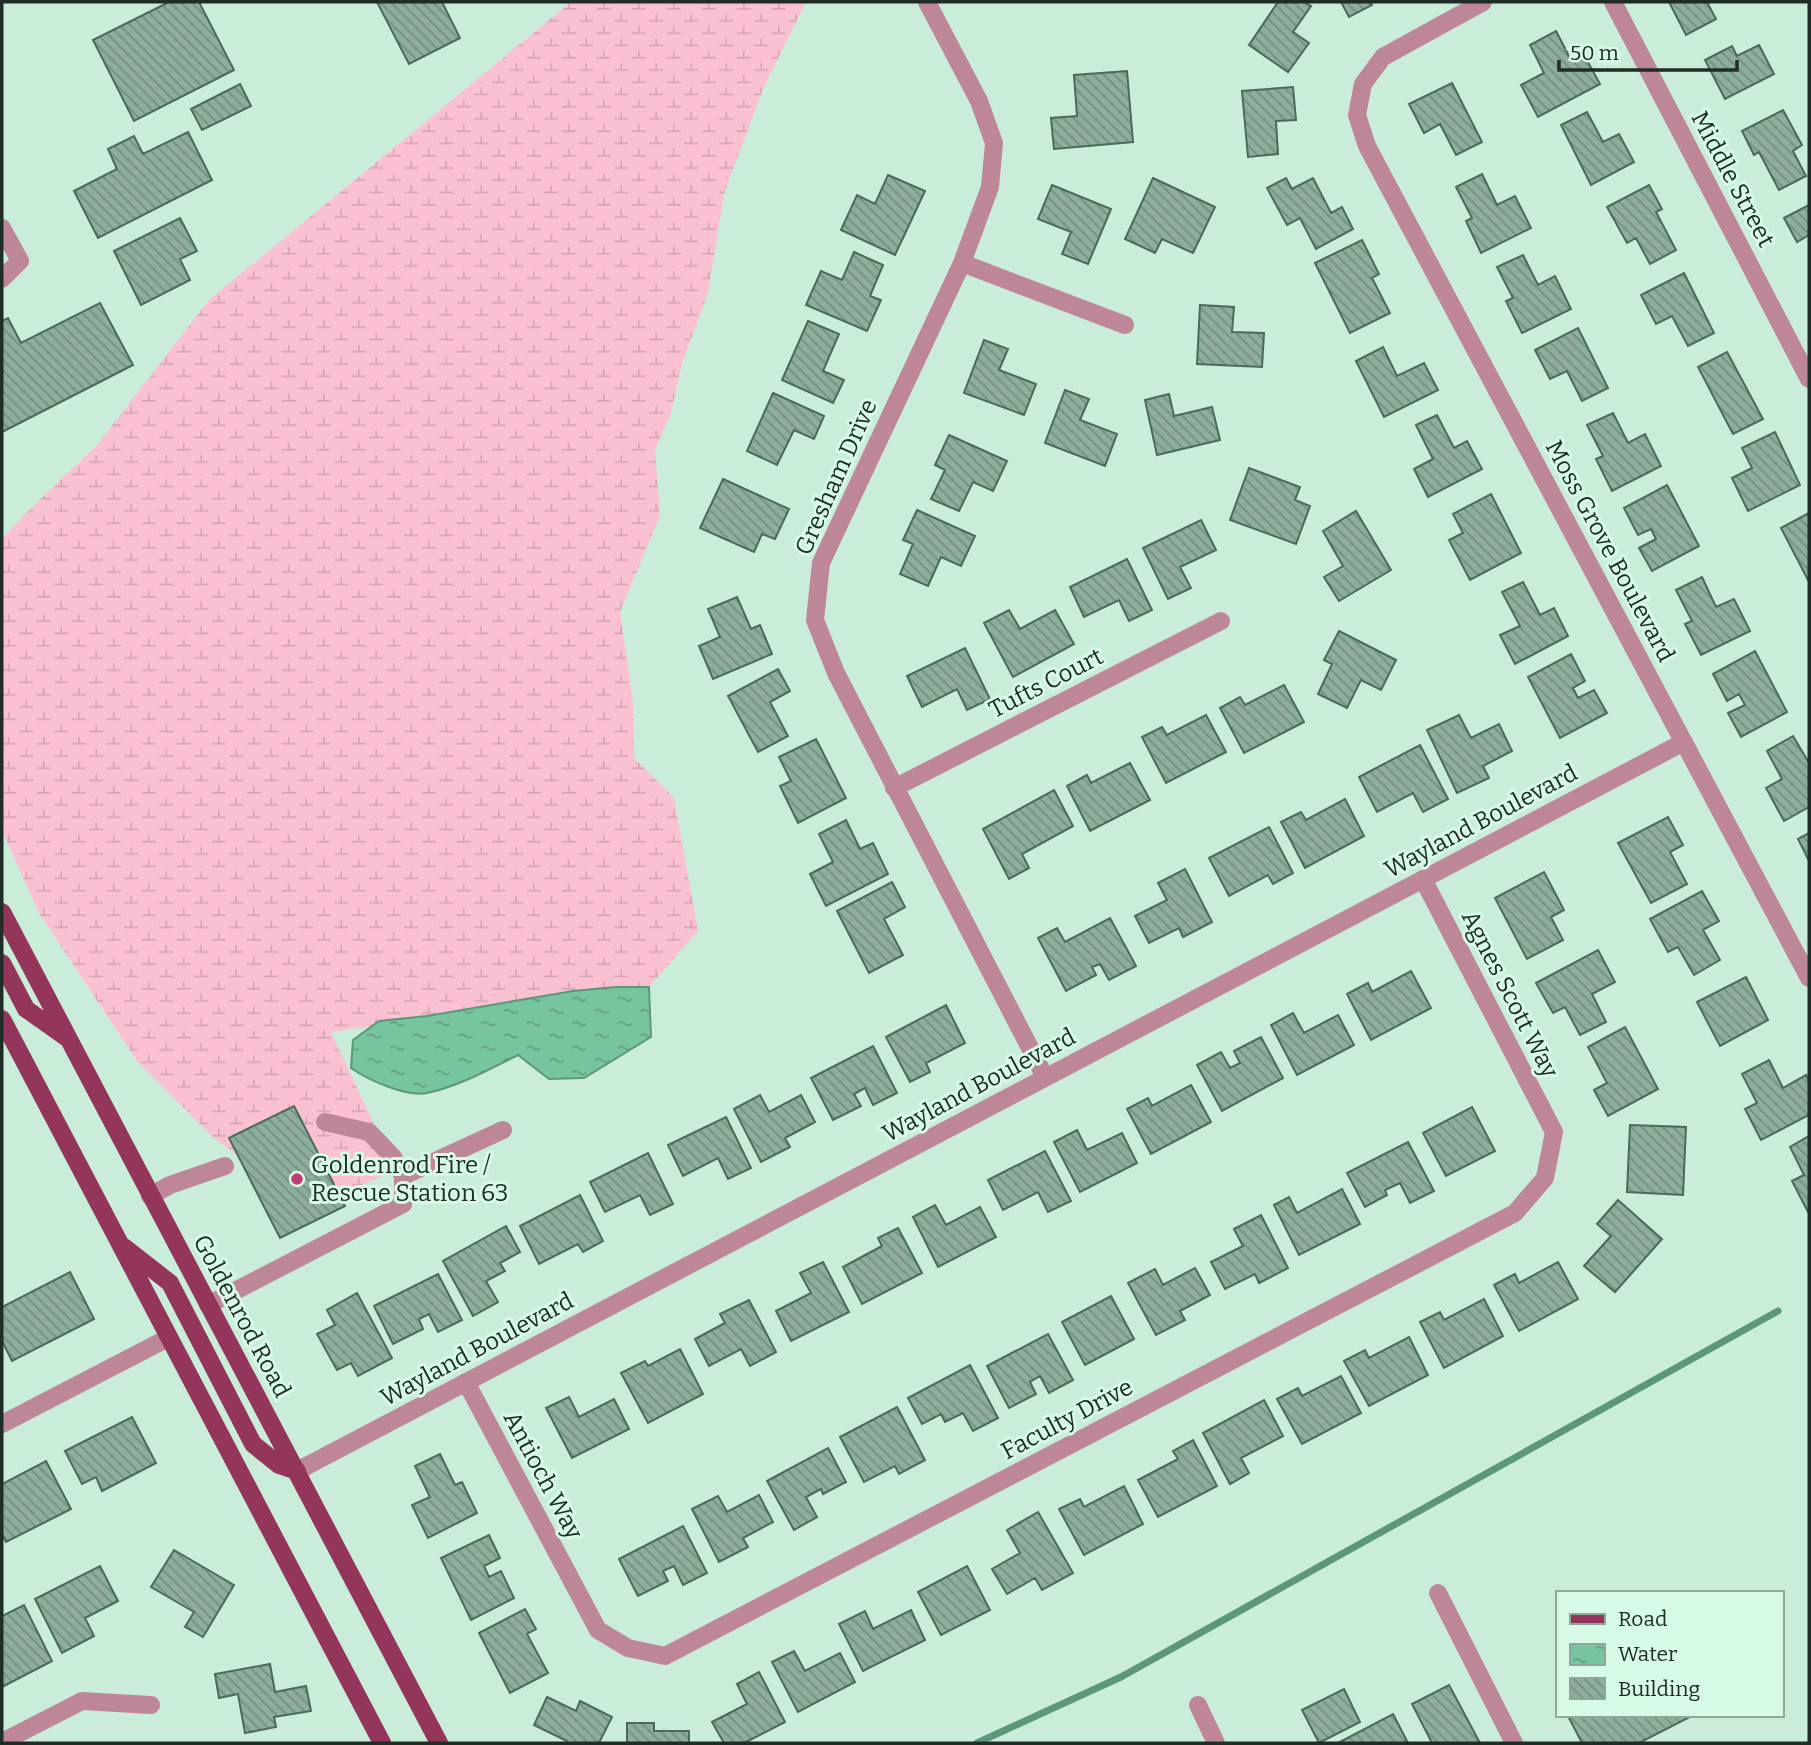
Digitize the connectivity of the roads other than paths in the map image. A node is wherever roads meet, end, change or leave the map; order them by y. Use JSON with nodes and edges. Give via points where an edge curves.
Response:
{"nodes":[{"id":1,"x":927,"y":2,"type":"edge"},
{"id":2,"x":1483,"y":2,"type":"edge"},
{"id":3,"x":1613,"y":2,"type":"edge"},
{"id":4,"x":2,"y":228,"type":"edge"},
{"id":5,"x":962,"y":262,"type":"junction"},
{"id":6,"x":2,"y":279,"type":"edge"},
{"id":7,"x":1125,"y":325,"type":"dead end"},
{"id":8,"x":1809,"y":379,"type":"edge"},
{"id":9,"x":1221,"y":621,"type":"dead end"},
{"id":10,"x":1684,"y":742,"type":"junction"},
{"id":11,"x":894,"y":788,"type":"junction"},
{"id":12,"x":1423,"y":879,"type":"junction"},
{"id":13,"x":2,"y":912,"type":"edge"},
{"id":14,"x":2,"y":963,"type":"edge"},
{"id":15,"x":1809,"y":978,"type":"edge"},
{"id":16,"x":2,"y":1019,"type":"edge"},
{"id":17,"x":69,"y":1040,"type":"junction"},
{"id":18,"x":1045,"y":1077,"type":"junction"},
{"id":19,"x":326,"y":1122,"type":"dead end"},
{"id":20,"x":503,"y":1130,"type":"dead end"},
{"id":21,"x":1554,"y":1132,"type":"joint"},
{"id":22,"x":225,"y":1166,"type":"dead end"},
{"id":23,"x":403,"y":1176,"type":"junction"},
{"id":24,"x":150,"y":1196,"type":"junction"},
{"id":25,"x":118,"y":1243,"type":"junction"},
{"id":26,"x":208,"y":1305,"type":"junction"},
{"id":27,"x":168,"y":1338,"type":"junction"},
{"id":28,"x":466,"y":1382,"type":"junction"},
{"id":29,"x":2,"y":1424,"type":"edge"},
{"id":30,"x":297,"y":1471,"type":"junction"},
{"id":31,"x":576,"y":1590,"type":"joint"},
{"id":32,"x":1438,"y":1592,"type":"dead end"},
{"id":33,"x":150,"y":1705,"type":"dead end"},
{"id":34,"x":1198,"y":1705,"type":"dead end"},
{"id":35,"x":2,"y":1742,"type":"edge"},
{"id":36,"x":382,"y":1743,"type":"edge"},
{"id":37,"x":439,"y":1743,"type":"edge"},
{"id":38,"x":1216,"y":1743,"type":"edge"},
{"id":39,"x":1514,"y":1743,"type":"edge"}],
"edges":[{"from":1,"to":5,"type":"street","name":"Gresham Drive","via":[[979,101],[994,143],[990,187]]},
{"from":2,"to":10,"type":"street","name":"Moss Grove Boulevard","via":[[1382,57],[1363,84],[1357,116],[1367,146]]},
{"from":3,"to":8,"type":"street","name":"Middle Street"},
{"from":4,"to":6,"type":"street","via":[[20,261]]},
{"from":5,"to":7,"type":"street"},
{"from":5,"to":11,"type":"street","name":"Gresham Drive","via":[[821,564],[815,620],[836,673]]},
{"from":9,"to":11,"type":"street","name":"Tufts Court"},
{"from":10,"to":12,"type":"street","name":"Wayland Boulevard"},
{"from":10,"to":15,"type":"street","name":"Moss Grove Boulevard"},
{"from":11,"to":18,"type":"street","name":"Gresham Drive"},
{"from":12,"to":18,"type":"street","name":"Wayland Boulevard"},
{"from":12,"to":21,"type":"street","name":"Agnes Scott Way"},
{"from":13,"to":17,"type":"main road","name":"Goldenrod Road"},
{"from":14,"to":17,"type":"main road","via":[[26,1009]]},
{"from":16,"to":25,"type":"main road"},
{"from":17,"to":24,"type":"main road","name":"Goldenrod Road"},
{"from":18,"to":28,"type":"street","name":"Wayland Boulevard"},
{"from":19,"to":23,"type":"street","via":[[369,1132],[393,1157]]},
{"from":20,"to":23,"type":"street"},
{"from":21,"to":31,"type":"street","name":"Faculty Drive","via":[[1545,1178],[1515,1213],[665,1656],[628,1648],[598,1630]]},
{"from":22,"to":24,"type":"street"},
{"from":23,"to":26,"type":"street","via":[[403,1204]]},
{"from":24,"to":26,"type":"main road","name":"Goldenrod Road"},
{"from":25,"to":27,"type":"main road"},
{"from":25,"to":30,"type":"main road","via":[[170,1283],[253,1444],[279,1465]]},
{"from":26,"to":30,"type":"main road","name":"Goldenrod Road"},
{"from":27,"to":29,"type":"street"},
{"from":27,"to":36,"type":"main road"},
{"from":28,"to":30,"type":"street","name":"Wayland Boulevard"},
{"from":28,"to":31,"type":"street","name":"Antioch Way"},
{"from":30,"to":37,"type":"main road","name":"Goldenrod Road"},
{"from":32,"to":39,"type":"street"},
{"from":33,"to":35,"type":"street","via":[[82,1701]]},
{"from":34,"to":38,"type":"street"}]}
